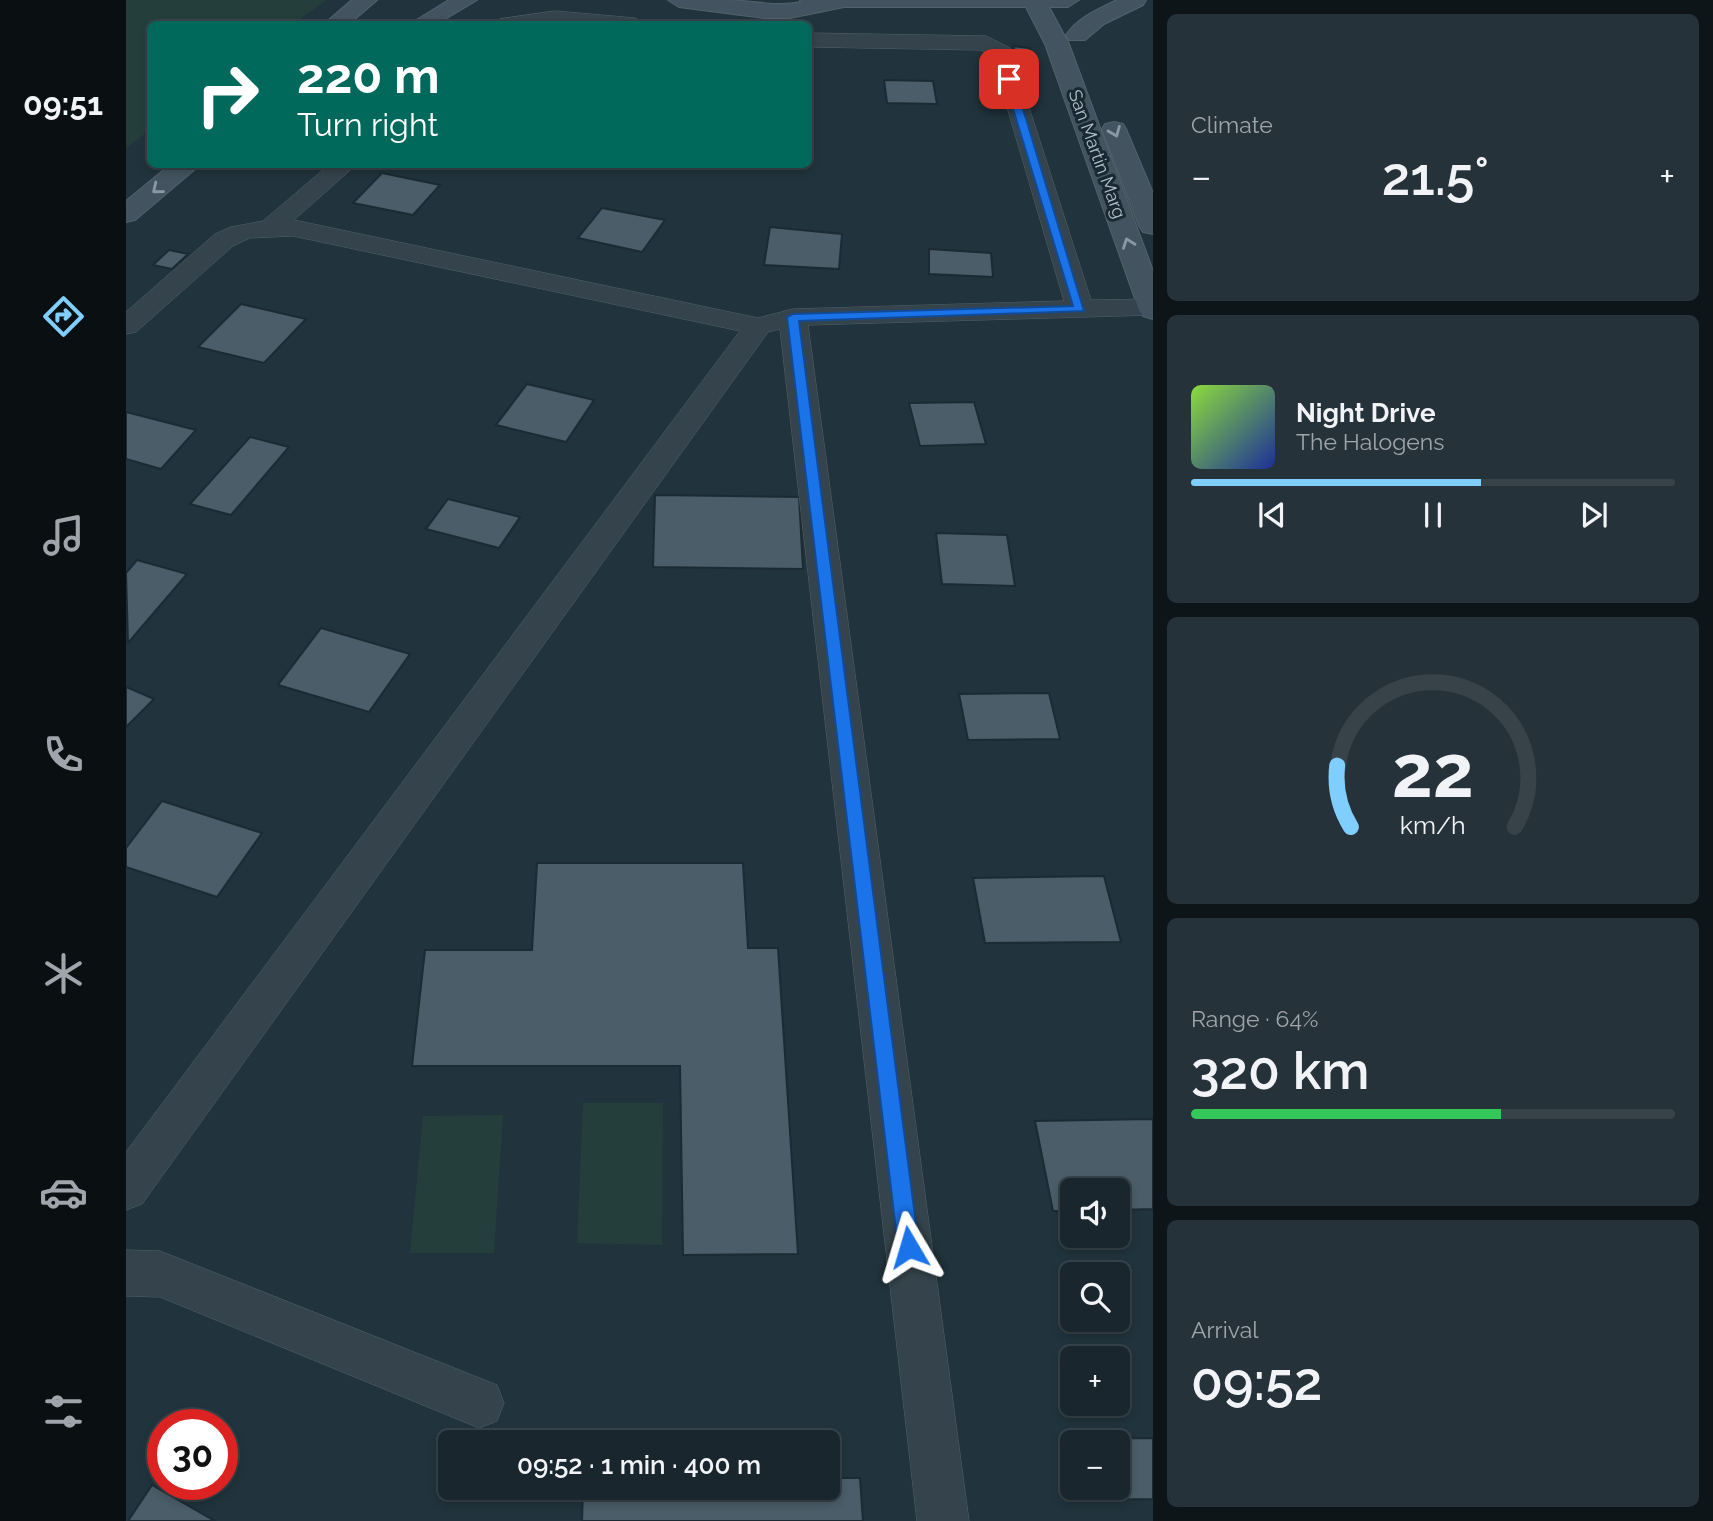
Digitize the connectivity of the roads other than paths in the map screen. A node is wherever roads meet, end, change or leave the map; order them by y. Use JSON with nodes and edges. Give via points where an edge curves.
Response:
{"nodes":[{"id":1,"x":466,"y":0,"type":"edge"},
{"id":2,"x":679,"y":0,"type":"edge"},
{"id":3,"x":811,"y":0,"type":"edge"},
{"id":4,"x":1034,"y":0,"type":"edge"},
{"id":5,"x":1064,"y":0,"type":"edge"},
{"id":6,"x":1135,"y":0,"type":"edge"},
{"id":7,"x":944,"y":1,"type":"edge"},
{"id":8,"x":836,"y":2,"type":"junction"},
{"id":9,"x":376,"y":4,"type":"edge"},
{"id":10,"x":341,"y":21,"type":"edge"},
{"id":11,"x":368,"y":21,"type":"edge"},
{"id":12,"x":427,"y":21,"type":"edge"},
{"id":13,"x":521,"y":21,"type":"edge"},
{"id":14,"x":601,"y":21,"type":"edge"},
{"id":15,"x":1066,"y":37,"type":"junction"},
{"id":16,"x":812,"y":40,"type":"edge"},
{"id":17,"x":148,"y":168,"type":"edge"},
{"id":18,"x":183,"y":168,"type":"edge"},
{"id":19,"x":340,"y":168,"type":"edge"},
{"id":20,"x":126,"y":186,"type":"edge"},
{"id":21,"x":126,"y":214,"type":"edge"},
{"id":22,"x":1153,"y":226,"type":"edge"},
{"id":23,"x":270,"y":228,"type":"junction"},
{"id":24,"x":1153,"y":308,"type":"edge"},
{"id":25,"x":1080,"y":309,"type":"junction"},
{"id":26,"x":775,"y":321,"type":"junction"},
{"id":27,"x":126,"y":326,"type":"edge"},
{"id":28,"x":126,"y":1189,"type":"edge"},
{"id":29,"x":126,"y":1273,"type":"edge"},
{"id":30,"x":479,"y":1403,"type":"dead end"},
{"id":31,"x":943,"y":1521,"type":"edge"}],
"edges":[{"from":1,"to":12,"type":"main road"},
{"from":2,"to":8,"type":"main road","via":[[764,11]]},
{"from":3,"to":8,"type":"main road"},
{"from":4,"to":5,"type":"main road"},
{"from":4,"to":7,"type":"main road"},
{"from":4,"to":15,"type":"main road","name":"San Martin Marg"},
{"from":5,"to":15,"type":"main road","name":"San Martin Marg"},
{"from":6,"to":15,"type":"main road"},
{"from":7,"to":8,"type":"main road"},
{"from":7,"to":15,"type":"main road"},
{"from":9,"to":10,"type":"main road"},
{"from":9,"to":11,"type":"main road"},
{"from":13,"to":14,"type":"street","via":[[555,17]]},
{"from":15,"to":22,"type":"main road","name":"San Martin Marg","one_way":true,"via":[[1105,105]]},
{"from":24,"to":15,"type":"main road","name":"San Martin Marg","one_way":true},
{"from":16,"to":25,"type":"street","via":[[986,43],[1002,53]]},
{"from":17,"to":20,"type":"main road"},
{"from":18,"to":21,"type":"main road","one_way":true},
{"from":19,"to":23,"type":"street"},
{"from":23,"to":26,"type":"street","via":[[293,228]]},
{"from":23,"to":27,"type":"street","via":[[243,231],[224,240]]},
{"from":24,"to":25,"type":"street"},
{"from":25,"to":26,"type":"street"},
{"from":26,"to":28,"type":"street"},
{"from":26,"to":31,"type":"street"},
{"from":29,"to":30,"type":"street","via":[[160,1274]]}]}
